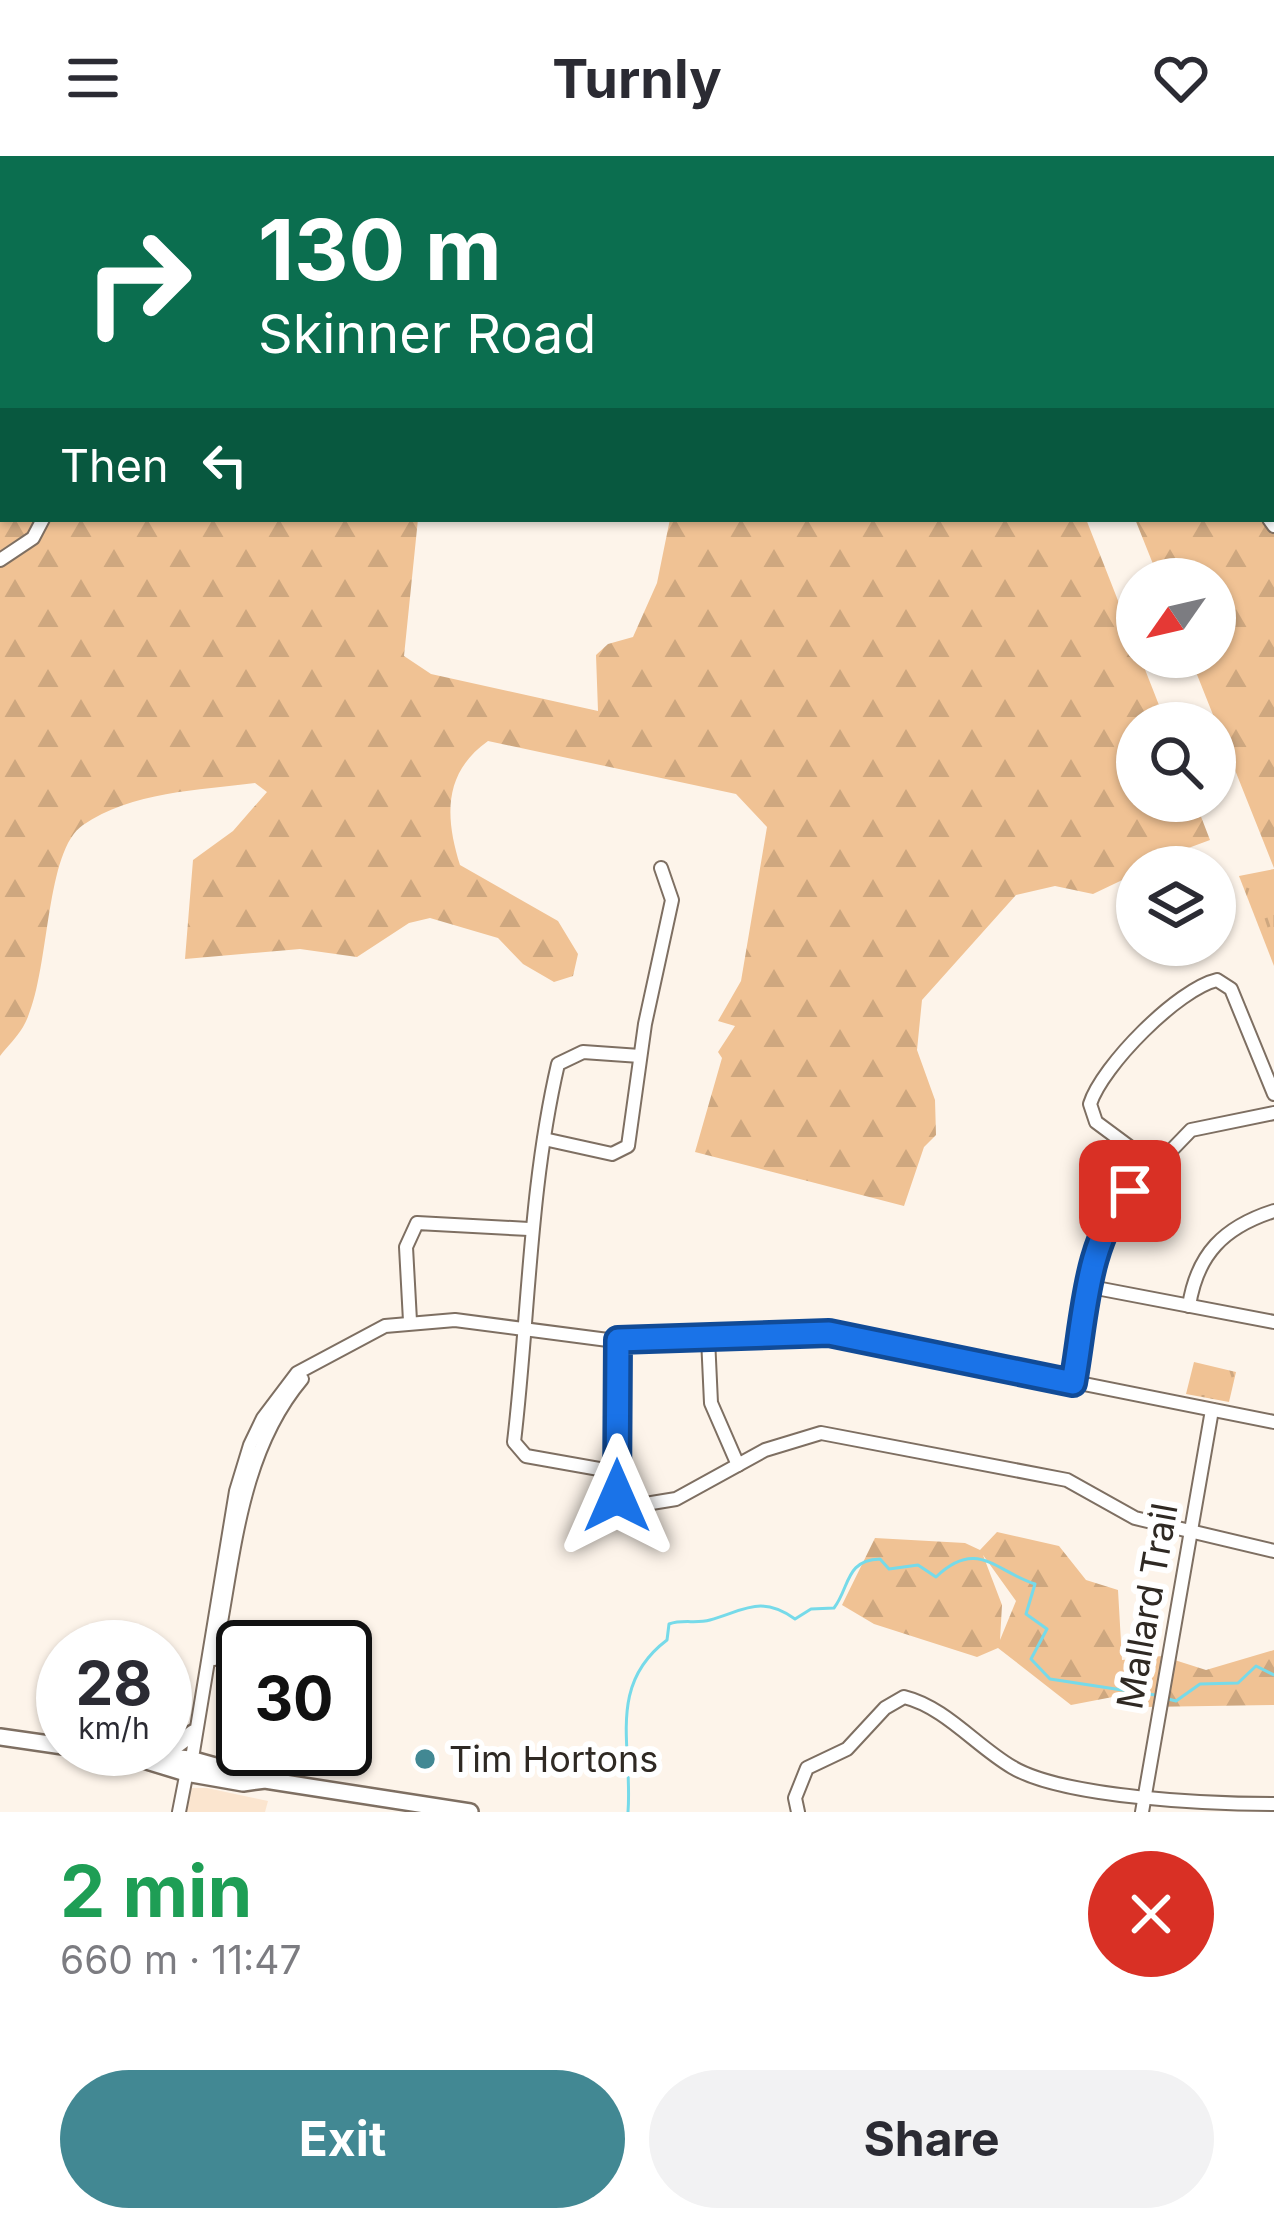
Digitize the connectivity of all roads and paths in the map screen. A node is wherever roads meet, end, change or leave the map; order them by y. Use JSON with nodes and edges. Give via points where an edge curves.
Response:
{"nodes":[{"id":1,"x":41,"y":522,"type":"edge"},
{"id":2,"x":0,"y":560,"type":"edge"},
{"id":3,"x":661,"y":868,"type":"dead end"},
{"id":4,"x":640,"y":1056,"type":"junction"},
{"id":5,"x":1274,"y":1094,"type":"edge"},
{"id":6,"x":1274,"y":1113,"type":"edge"},
{"id":7,"x":544,"y":1139,"type":"junction"},
{"id":8,"x":1154,"y":1165,"type":"junction"},
{"id":9,"x":1274,"y":1211,"type":"edge"},
{"id":10,"x":529,"y":1229,"type":"junction"},
{"id":11,"x":1091,"y":1287,"type":"junction"},
{"id":12,"x":1189,"y":1306,"type":"junction"},
{"id":13,"x":410,"y":1321,"type":"junction"},
{"id":14,"x":1274,"y":1322,"type":"edge"},
{"id":15,"x":527,"y":1329,"type":"junction"},
{"id":16,"x":708,"y":1338,"type":"junction"},
{"id":17,"x":618,"y":1340,"type":"junction"},
{"id":18,"x":316,"y":1363,"type":"junction"},
{"id":19,"x":1073,"y":1383,"type":"junction"},
{"id":20,"x":1212,"y":1410,"type":"junction"},
{"id":21,"x":1274,"y":1422,"type":"edge"},
{"id":22,"x":738,"y":1465,"type":"junction"},
{"id":23,"x":616,"y":1472,"type":"junction"},
{"id":24,"x":1191,"y":1533,"type":"junction"},
{"id":25,"x":1274,"y":1551,"type":"edge"},
{"id":26,"x":193,"y":1733,"type":"joint"},
{"id":27,"x":0,"y":1737,"type":"edge"},
{"id":28,"x":36,"y":1742,"type":"edge"},
{"id":29,"x":192,"y":1742,"type":"edge"},
{"id":30,"x":192,"y":1751,"type":"edge"},
{"id":31,"x":192,"y":1762,"type":"edge"},
{"id":32,"x":187,"y":1776,"type":"edge"},
{"id":33,"x":1145,"y":1796,"type":"junction"},
{"id":34,"x":1274,"y":1804,"type":"edge"},
{"id":35,"x":179,"y":1812,"type":"edge"},
{"id":36,"x":470,"y":1812,"type":"edge"},
{"id":37,"x":798,"y":1812,"type":"edge"},
{"id":38,"x":1142,"y":1812,"type":"edge"}],
"edges":[{"from":1,"to":2,"type":"street","via":[[33,538]]},
{"from":3,"to":4,"type":"street","via":[[672,900]]},
{"from":4,"to":7,"type":"street","via":[[602,1051],[562,1060]]},
{"from":4,"to":7,"type":"street","via":[[623,1150]]},
{"from":5,"to":8,"type":"street","via":[[1231,989],[1217,980],[1199,984],[1160,1015],[1090,1105],[1096,1122]]},
{"from":6,"to":8,"type":"street","via":[[1191,1130]]},
{"from":7,"to":10,"type":"street"},
{"from":8,"to":11,"type":"street","via":[[1106,1218]]},
{"from":9,"to":12,"type":"street","via":[[1247,1220],[1207,1256],[1195,1270]]},
{"from":10,"to":13,"type":"street","via":[[417,1223],[406,1247]]},
{"from":10,"to":15,"type":"street"},
{"from":11,"to":12,"type":"street"},
{"from":11,"to":19,"type":"street"},
{"from":12,"to":14,"type":"street"},
{"from":13,"to":15,"type":"street"},
{"from":13,"to":18,"type":"street","via":[[363,1334]]},
{"from":15,"to":17,"type":"street"},
{"from":15,"to":23,"type":"street","via":[[515,1448]]},
{"from":16,"to":17,"type":"street"},
{"from":16,"to":19,"type":"street","via":[[829,1333]]},
{"from":16,"to":22,"type":"street","via":[[711,1403]]},
{"from":17,"to":23,"type":"street"},
{"from":18,"to":26,"type":"street","via":[[278,1395],[250,1445]]},
{"from":18,"to":30,"type":"street","via":[[268,1430],[246,1492]]},
{"from":19,"to":20,"type":"street"},
{"from":20,"to":21,"type":"street"},
{"from":20,"to":24,"type":"street","name":"Mallard Trail"},
{"from":22,"to":23,"type":"street","via":[[644,1508],[619,1501]]},
{"from":22,"to":24,"type":"street","via":[[789,1439],[834,1434],[1067,1480],[1135,1518]]},
{"from":24,"to":25,"type":"street"},
{"from":24,"to":33,"type":"street","name":"Mallard Trail"},
{"from":26,"to":29,"type":"street"},
{"from":27,"to":28,"type":"main road"},
{"from":31,"to":36,"type":"main road"},
{"from":32,"to":35,"type":"street"},
{"from":33,"to":34,"type":"street"},
{"from":33,"to":37,"type":"street","via":[[1036,1779],[904,1697],[847,1749],[808,1768],[795,1798]]},
{"from":33,"to":38,"type":"street","name":"Mallard Trail"}]}
